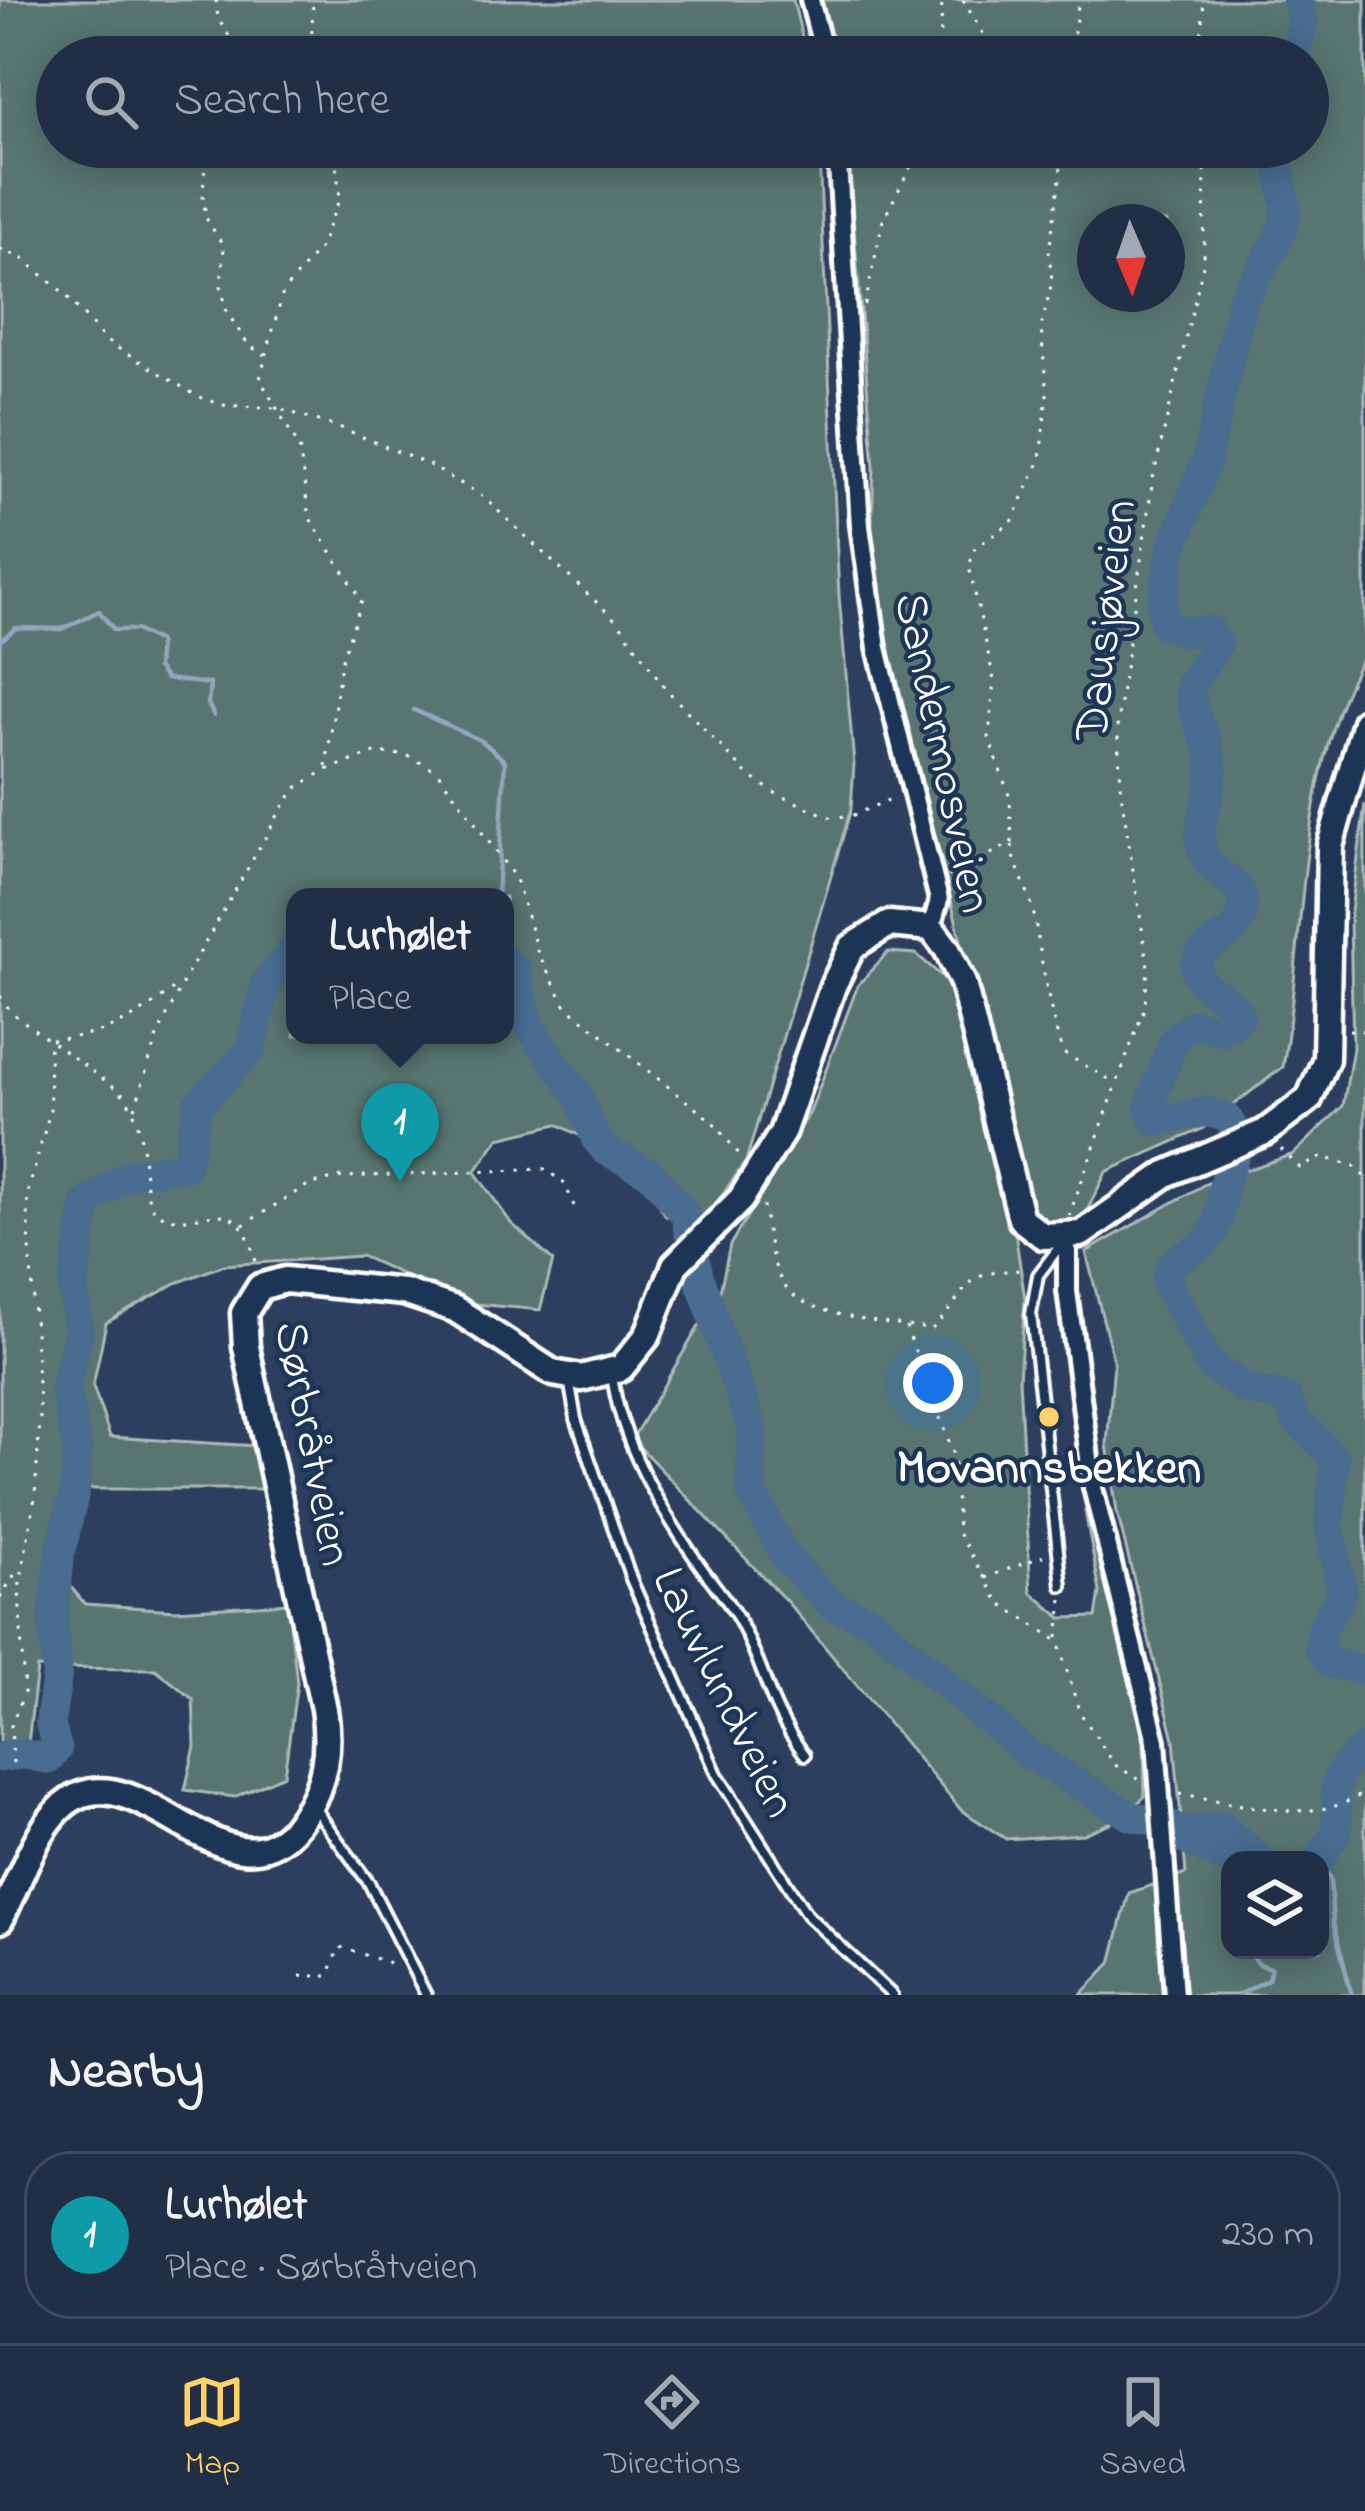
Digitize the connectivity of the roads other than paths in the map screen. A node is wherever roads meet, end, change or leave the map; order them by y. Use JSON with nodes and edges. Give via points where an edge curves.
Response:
{"nodes":[{"id":1,"x":810,"y":0,"type":"edge"},
{"id":2,"x":819,"y":36,"type":"edge"},
{"id":3,"x":838,"y":168,"type":"edge"},
{"id":4,"x":1365,"y":722,"type":"edge"},
{"id":5,"x":931,"y":928,"type":"junction"},
{"id":6,"x":1067,"y":1236,"type":"junction"},
{"id":7,"x":612,"y":1372,"type":"junction"},
{"id":8,"x":568,"y":1378,"type":"junction"},
{"id":9,"x":1062,"y":1586,"type":"road end"},
{"id":10,"x":805,"y":1755,"type":"dead end"},
{"id":11,"x":310,"y":1805,"type":"junction"},
{"id":12,"x":0,"y":1919,"type":"edge"},
{"id":13,"x":426,"y":1995,"type":"edge"},
{"id":14,"x":892,"y":1995,"type":"edge"},
{"id":15,"x":1174,"y":1995,"type":"edge"}],
"edges":[{"from":1,"to":2,"type":"street"},
{"from":3,"to":5,"type":"street","name":"Sandermosveien","via":[[860,526],[874,628],[934,880],[939,910]]},
{"from":4,"to":6,"type":"street","via":[[1330,846],[1326,1059],[1309,1099]]},
{"from":5,"to":6,"type":"street","name":"Sandermosveien","via":[[963,983],[1022,1219],[1042,1236]]},
{"from":5,"to":7,"type":"street","via":[[889,924],[852,947],[782,1133],[756,1179],[670,1273],[647,1336]]},
{"from":6,"to":9,"type":"lane","via":[[1040,1270],[1031,1314]]},
{"from":6,"to":15,"type":"street","via":[[1094,1488],[1150,1709]]},
{"from":7,"to":8,"type":"street"},
{"from":7,"to":10,"type":"lane","via":[[634,1452],[736,1614],[771,1708]]},
{"from":8,"to":11,"type":"street","name":"Sørbråtveien","via":[[428,1298],[285,1280],[260,1287],[247,1303],[251,1374],[328,1733]]},
{"from":8,"to":14,"type":"lane","name":"Lauvlundveien","via":[[631,1580],[717,1774],[807,1915]]},
{"from":11,"to":12,"type":"street","via":[[278,1840],[237,1848],[154,1807],[81,1794],[51,1821]]},
{"from":11,"to":13,"type":"lane","via":[[356,1862]]}]}
